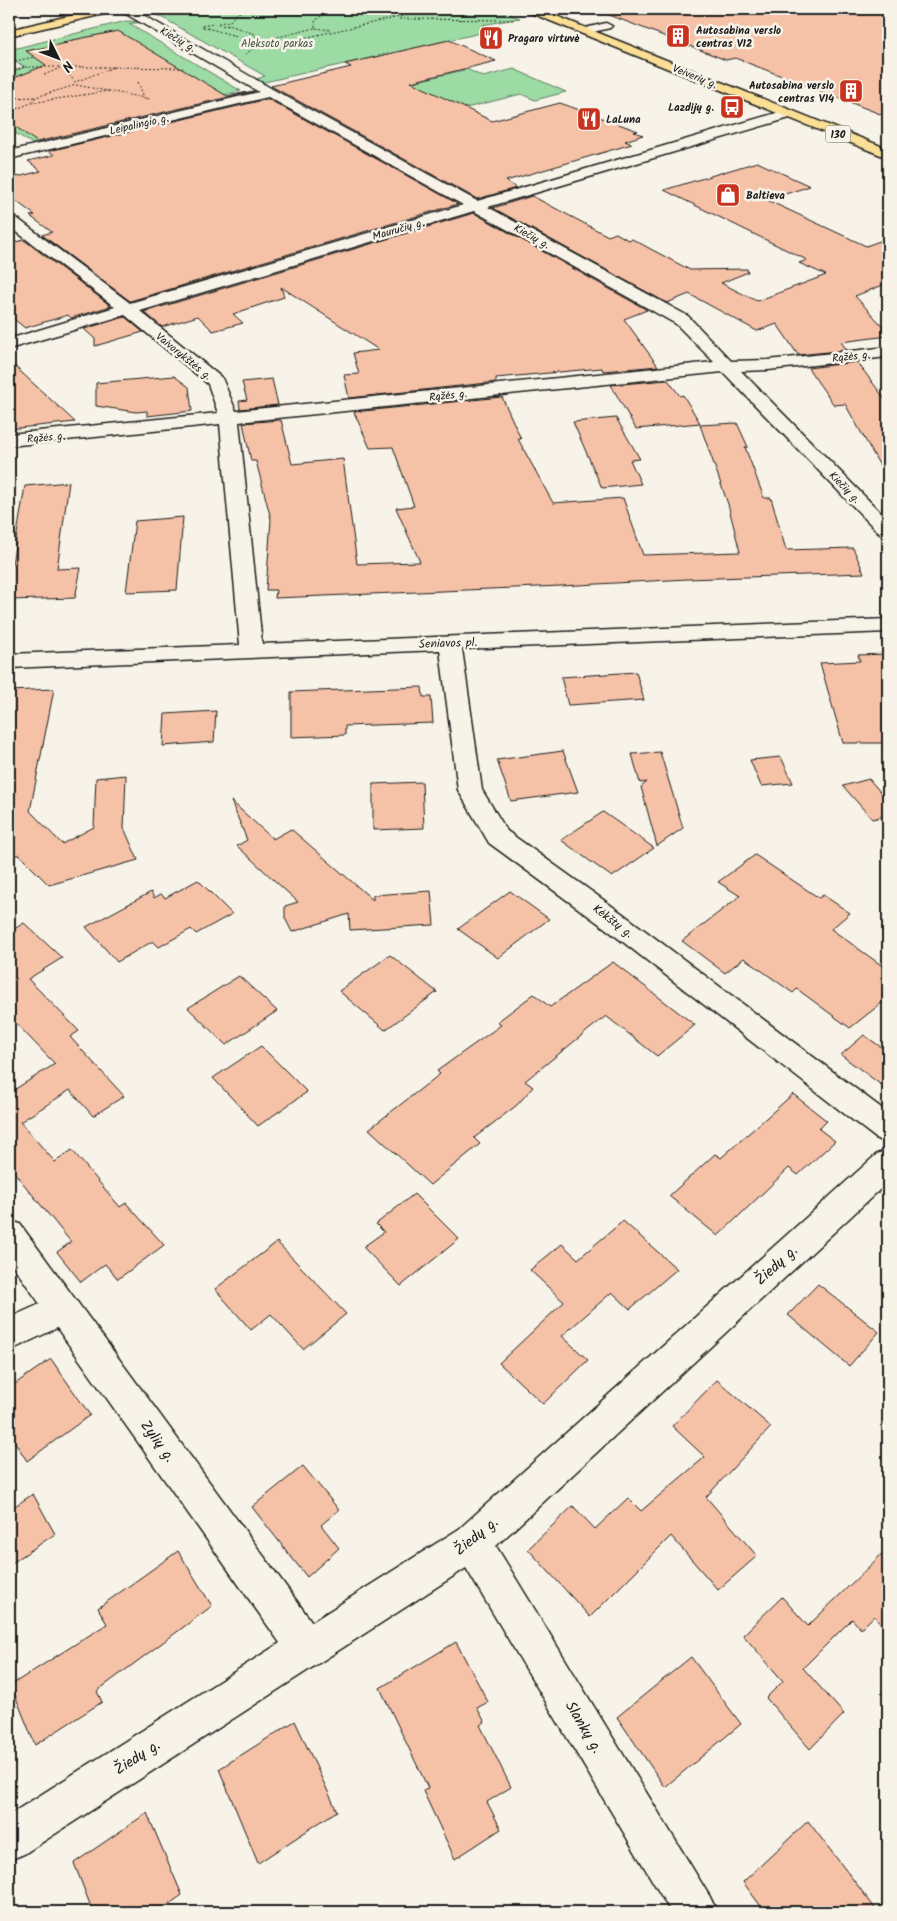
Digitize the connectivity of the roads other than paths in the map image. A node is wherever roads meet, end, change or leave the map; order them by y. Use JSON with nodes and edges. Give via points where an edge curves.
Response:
{"nodes":[{"id":1,"x":113,"y":9,"type":"edge"},
{"id":2,"x":125,"y":9,"type":"edge"},
{"id":3,"x":530,"y":9,"type":"edge"},
{"id":4,"x":606,"y":26,"type":"dead end"},
{"id":5,"x":585,"y":31,"type":"junction"},
{"id":6,"x":9,"y":32,"type":"edge"},
{"id":7,"x":270,"y":93,"type":"junction"},
{"id":8,"x":788,"y":114,"type":"junction"},
{"id":9,"x":888,"y":154,"type":"edge"},
{"id":10,"x":9,"y":155,"type":"edge"},
{"id":11,"x":478,"y":206,"type":"junction"},
{"id":12,"x":9,"y":220,"type":"edge"},
{"id":13,"x":128,"y":309,"type":"junction"},
{"id":14,"x":9,"y":344,"type":"edge"},
{"id":15,"x":888,"y":352,"type":"edge"},
{"id":16,"x":727,"y":366,"type":"junction"},
{"id":17,"x":229,"y":418,"type":"junction"},
{"id":18,"x":9,"y":440,"type":"edge"},
{"id":19,"x":888,"y":531,"type":"edge"},
{"id":20,"x":888,"y":625,"type":"edge"},
{"id":21,"x":451,"y":643,"type":"junction"},
{"id":22,"x":252,"y":650,"type":"junction"},
{"id":23,"x":9,"y":661,"type":"edge"},
{"id":24,"x":888,"y":1130,"type":"edge"},
{"id":25,"x":888,"y":1162,"type":"edge"},
{"id":26,"x":9,"y":1234,"type":"edge"},
{"id":27,"x":62,"y":1309,"type":"junction"},
{"id":28,"x":9,"y":1335,"type":"edge"},
{"id":29,"x":472,"y":1542,"type":"junction"},
{"id":30,"x":307,"y":1648,"type":"junction"},
{"id":31,"x":9,"y":1838,"type":"edge"},
{"id":32,"x":695,"y":1912,"type":"edge"}],
"edges":[{"from":1,"to":6,"type":"main road"},
{"from":2,"to":7,"type":"street","name":"Kiečių g."},
{"from":3,"to":5,"type":"main road","name":"Veiverių g.","number":"130"},
{"from":4,"to":5,"type":"street"},
{"from":5,"to":8,"type":"main road","name":"Veiverių g.","number":"130"},
{"from":7,"to":10,"type":"street","name":"Leipalingio g."},
{"from":7,"to":11,"type":"street","name":"Kiečių g."},
{"from":8,"to":9,"type":"main road","name":"Veiverių g.","number":"130"},
{"from":8,"to":11,"type":"street","name":"Mauručių g."},
{"from":11,"to":13,"type":"street","name":"Mauručių g."},
{"from":11,"to":16,"type":"street","name":"Kiečių g.","via":[[682,320]]},
{"from":12,"to":13,"type":"street","name":"Vaivorykštės g."},
{"from":13,"to":14,"type":"street","name":"Mauručių g."},
{"from":13,"to":17,"type":"street","name":"Vaivorykštės g.","via":[[216,382]]},
{"from":15,"to":16,"type":"street","name":"Rąžės g.","via":[[768,365]]},
{"from":16,"to":17,"type":"street","name":"Rąžės g."},
{"from":16,"to":19,"type":"street","name":"Kiečių g."},
{"from":17,"to":18,"type":"street","name":"Rąžės g."},
{"from":17,"to":22,"type":"street","name":"Vaivorykštės g."},
{"from":20,"to":21,"type":"street","name":"Seniavos pl."},
{"from":21,"to":22,"type":"street","name":"Seniavos pl."},
{"from":21,"to":24,"type":"street","name":"Kėkštų g.","via":[[470,790],[498,837],[614,921]]},
{"from":22,"to":23,"type":"street","name":"Seniavos pl."},
{"from":25,"to":29,"type":"street","name":"Žiedų g."},
{"from":26,"to":27,"type":"street","name":"Zylių g."},
{"from":27,"to":28,"type":"street"},
{"from":27,"to":30,"type":"street","name":"Zylių g."},
{"from":29,"to":30,"type":"street","name":"Žiedų g."},
{"from":29,"to":32,"type":"street","name":"Slankų g."},
{"from":30,"to":31,"type":"street","name":"Žiedų g."}]}
